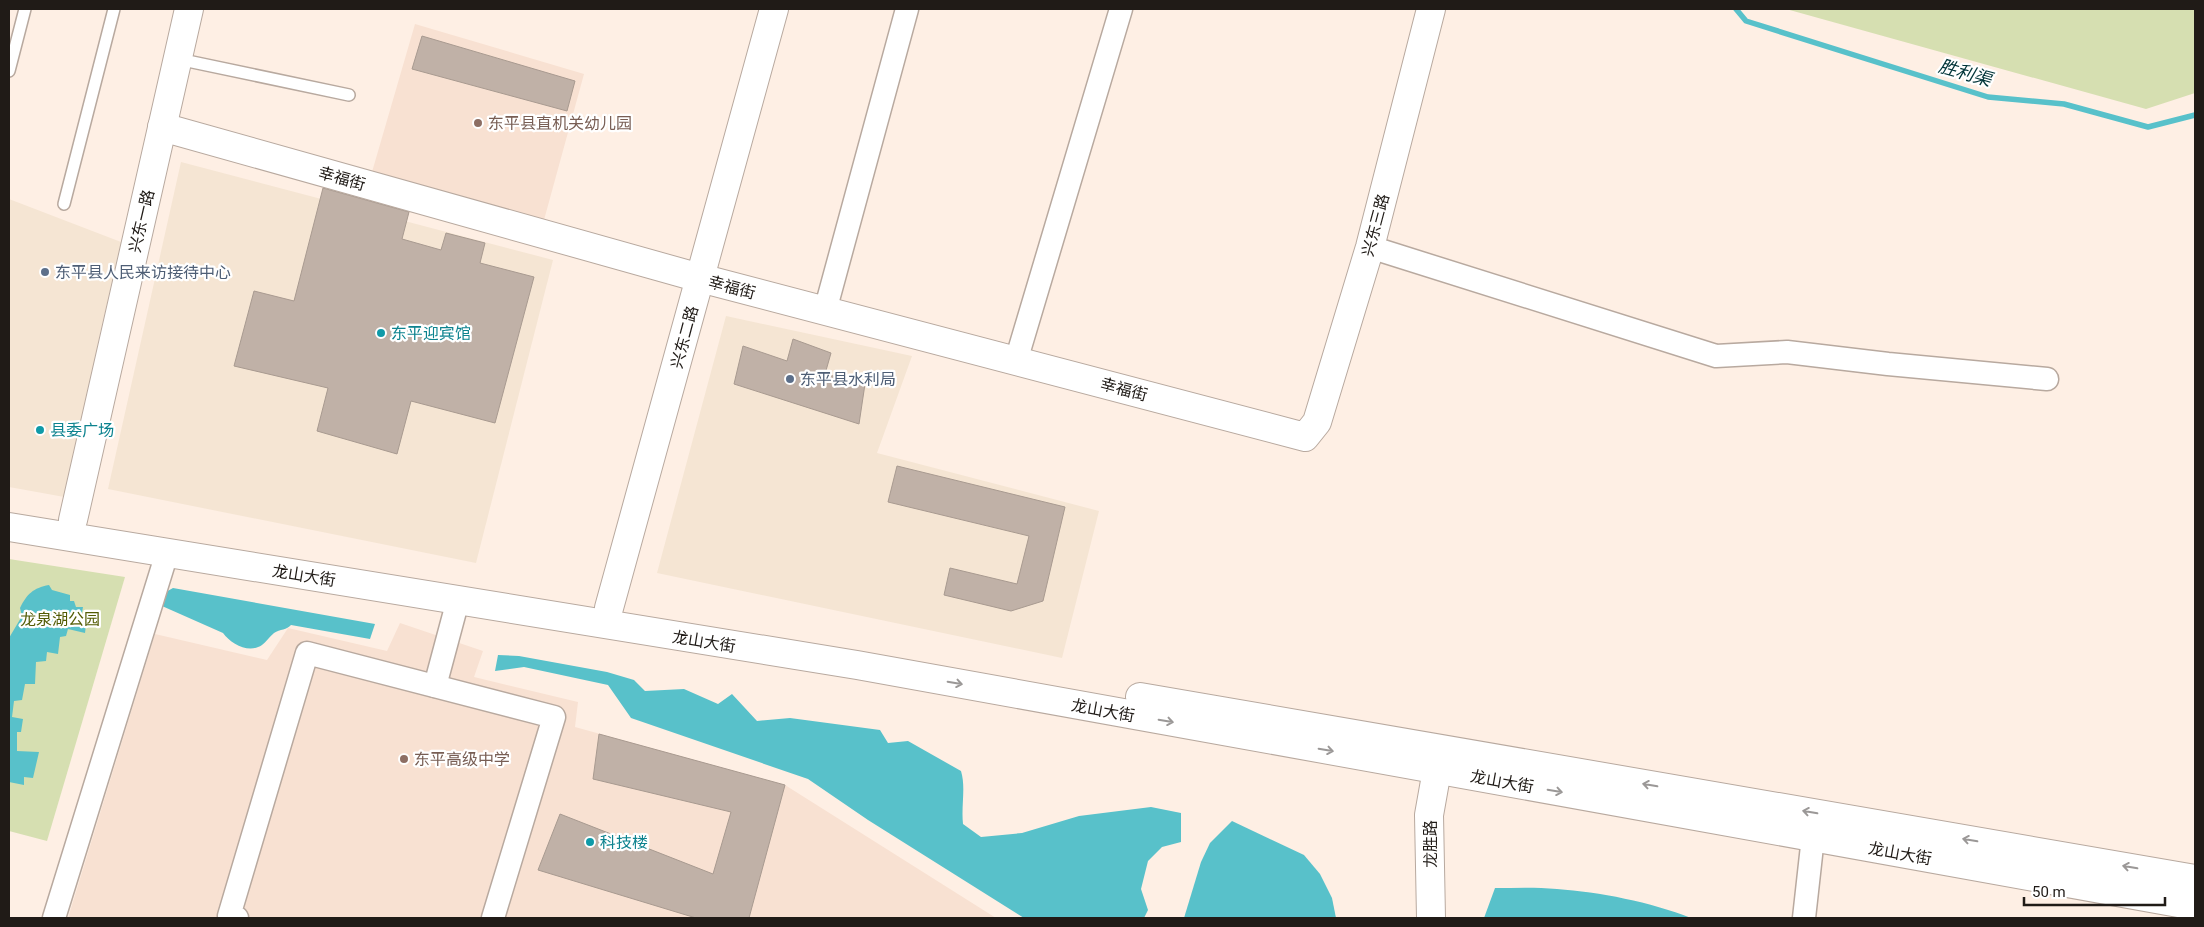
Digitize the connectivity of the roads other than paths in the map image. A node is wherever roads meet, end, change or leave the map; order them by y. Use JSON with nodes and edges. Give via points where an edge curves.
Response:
{"nodes":[{"id":1,"x":25,"y":9,"type":"edge"},
{"id":2,"x":114,"y":9,"type":"edge"},
{"id":3,"x":189,"y":9,"type":"edge"},
{"id":4,"x":774,"y":9,"type":"edge"},
{"id":5,"x":907,"y":9,"type":"edge"},
{"id":6,"x":1121,"y":9,"type":"edge"},
{"id":7,"x":1431,"y":9,"type":"edge"},
{"id":8,"x":178,"y":59,"type":"junction"},
{"id":9,"x":9,"y":71,"type":"edge"},
{"id":10,"x":349,"y":95,"type":"dead end"},
{"id":11,"x":162,"y":127,"type":"junction"},
{"id":12,"x":64,"y":204,"type":"dead end"},
{"id":13,"x":1370,"y":247,"type":"junction"},
{"id":14,"x":700,"y":278,"type":"junction"},
{"id":15,"x":825,"y":311,"type":"junction"},
{"id":16,"x":1016,"y":361,"type":"junction"},
{"id":17,"x":2047,"y":379,"type":"dead end"},
{"id":18,"x":1305,"y":437,"type":"joint"},
{"id":19,"x":9,"y":510,"type":"edge"},
{"id":20,"x":73,"y":520,"type":"junction"},
{"id":21,"x":9,"y":527,"type":"edge"},
{"id":22,"x":167,"y":553,"type":"junction"},
{"id":23,"x":458,"y":600,"type":"junction"},
{"id":24,"x":609,"y":608,"type":"junction"},
{"id":25,"x":435,"y":686,"type":"junction"},
{"id":26,"x":1437,"y":770,"type":"junction"},
{"id":27,"x":1813,"y":837,"type":"junction"},
{"id":28,"x":2195,"y":878,"type":"edge"},
{"id":29,"x":2195,"y":906,"type":"edge"},
{"id":30,"x":54,"y":918,"type":"edge"},
{"id":31,"x":237,"y":918,"type":"edge"},
{"id":32,"x":493,"y":918,"type":"edge"},
{"id":33,"x":1431,"y":918,"type":"edge"},
{"id":34,"x":1804,"y":918,"type":"edge"}],
"edges":[{"from":1,"to":9,"type":"lane"},
{"from":2,"to":12,"type":"lane"},
{"from":3,"to":8,"type":"main road","name":"兴东一路"},
{"from":4,"to":14,"type":"main road","name":"兴东二路"},
{"from":5,"to":15,"type":"street"},
{"from":6,"to":16,"type":"street"},
{"from":7,"to":13,"type":"main road","name":"兴东三路"},
{"from":8,"to":10,"type":"lane"},
{"from":8,"to":11,"type":"main road","name":"兴东一路"},
{"from":11,"to":14,"type":"main road","name":"幸福街"},
{"from":11,"to":20,"type":"main road","name":"兴东一路"},
{"from":13,"to":17,"type":"street","via":[[1716,356],[1787,352]]},
{"from":13,"to":18,"type":"main road","name":"兴东三路","via":[[1317,422]]},
{"from":14,"to":15,"type":"main road","name":"幸福街"},
{"from":14,"to":24,"type":"main road","name":"兴东二路"},
{"from":15,"to":16,"type":"main road","name":"幸福街"},
{"from":16,"to":18,"type":"main road","name":"幸福街"},
{"from":19,"to":20,"type":"main road","name":"龙山大街"},
{"from":20,"to":24,"type":"main road","name":"龙山大街"},
{"from":21,"to":22,"type":"main road","name":"龙山大街"},
{"from":22,"to":23,"type":"main road","name":"龙山大街"},
{"from":22,"to":30,"type":"street"},
{"from":23,"to":25,"type":"street"},
{"from":23,"to":26,"type":"main road","name":"龙山大街","one_way":true,"via":[[856,666]]},
{"from":28,"to":24,"type":"main road","name":"龙山大街","one_way":true},
{"from":25,"to":31,"type":"street","via":[[307,653],[230,916]]},
{"from":25,"to":32,"type":"street","via":[[554,717]]},
{"from":26,"to":27,"type":"main road","name":"龙山大街","one_way":true},
{"from":26,"to":33,"type":"main road","name":"龙胜路","via":[[1430,815]]},
{"from":27,"to":29,"type":"main road","name":"龙山大街"},
{"from":27,"to":34,"type":"street"}]}
